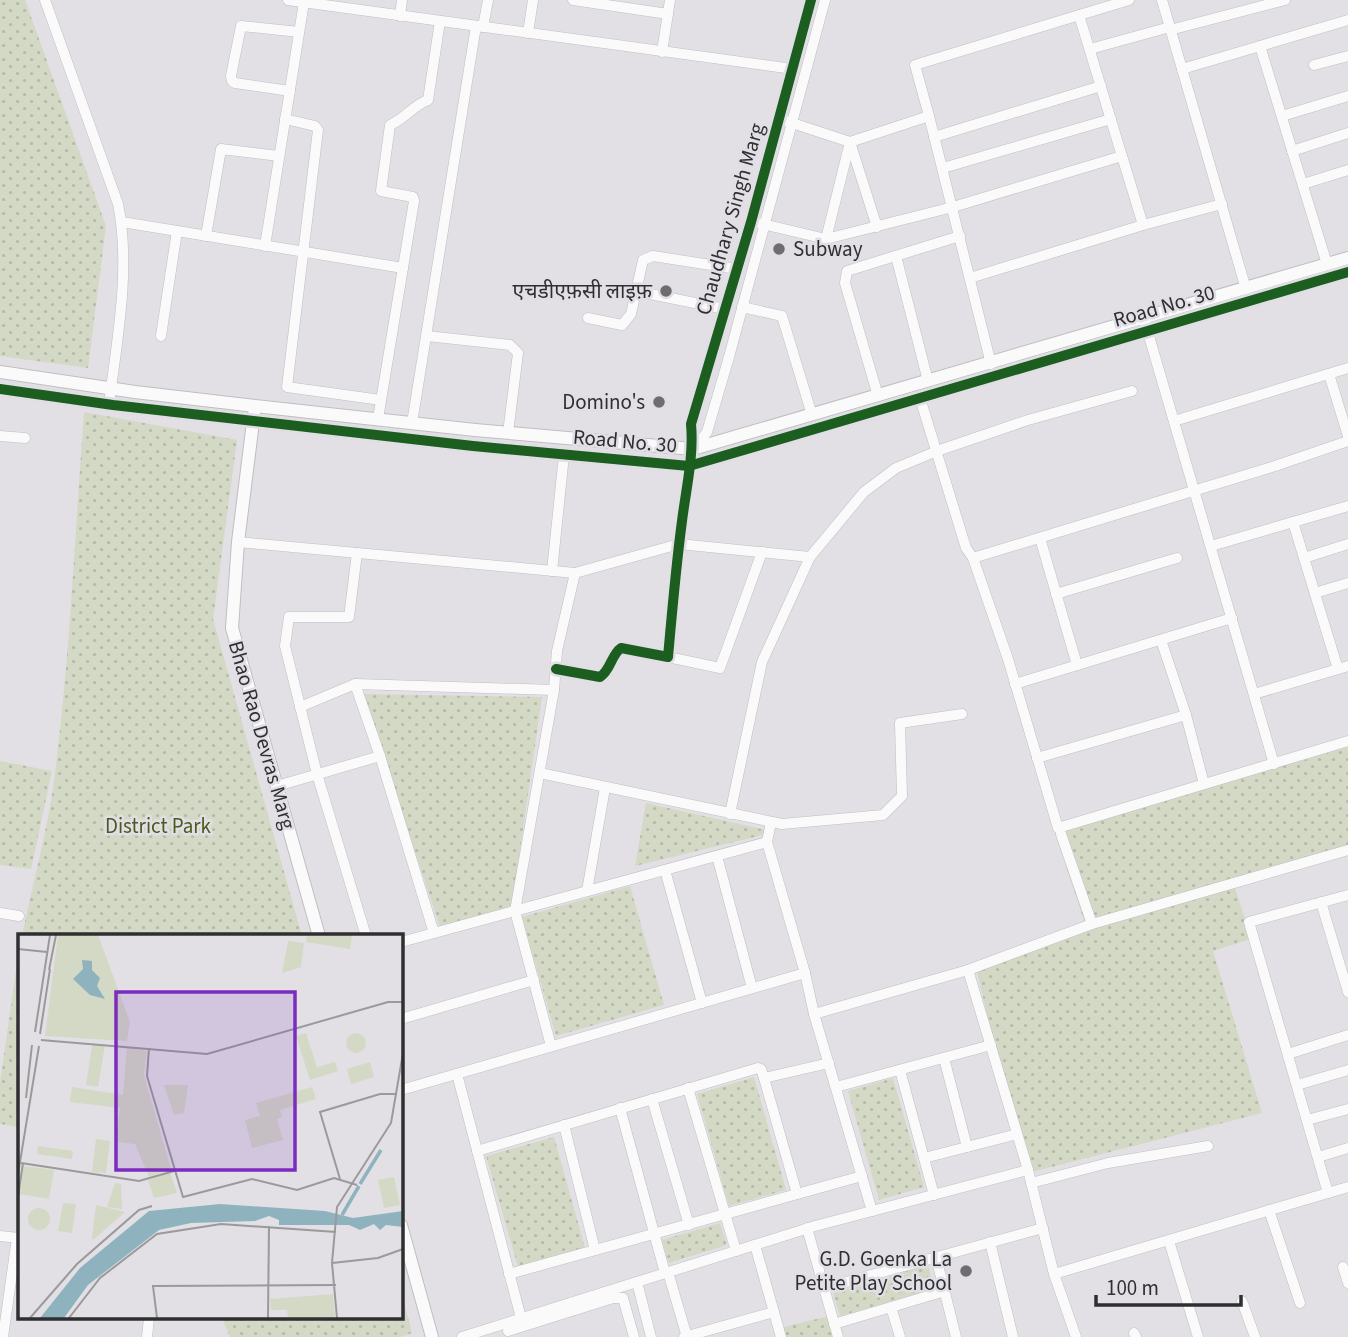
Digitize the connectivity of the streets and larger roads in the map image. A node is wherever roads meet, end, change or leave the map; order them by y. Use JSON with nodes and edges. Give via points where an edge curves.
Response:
{"nodes":[{"id":1,"x":45,"y":0,"type":"edge"},
{"id":2,"x":288,"y":0,"type":"edge"},
{"id":3,"x":402,"y":0,"type":"edge"},
{"id":4,"x":488,"y":0,"type":"edge"},
{"id":5,"x":533,"y":0,"type":"edge"},
{"id":6,"x":573,"y":0,"type":"edge"},
{"id":7,"x":670,"y":0,"type":"edge"},
{"id":8,"x":811,"y":0,"type":"edge"},
{"id":9,"x":825,"y":0,"type":"edge"},
{"id":10,"x":1129,"y":0,"type":"edge"},
{"id":11,"x":1161,"y":0,"type":"edge"},
{"id":12,"x":1285,"y":0,"type":"edge"},
{"id":13,"x":304,"y":2,"type":"junction"},
{"id":14,"x":668,"y":14,"type":"junction"},
{"id":15,"x":1079,"y":15,"type":"junction"},
{"id":16,"x":400,"y":16,"type":"junction"},
{"id":17,"x":1348,"y":20,"type":"edge"},
{"id":18,"x":440,"y":21,"type":"junction"},
{"id":19,"x":480,"y":27,"type":"junction"},
{"id":20,"x":1170,"y":29,"type":"junction"},
{"id":21,"x":299,"y":32,"type":"junction"},
{"id":22,"x":527,"y":33,"type":"junction"},
{"id":23,"x":1261,"y":46,"type":"junction"},
{"id":24,"x":1090,"y":49,"type":"junction"},
{"id":25,"x":662,"y":52,"type":"junction"},
{"id":26,"x":1348,"y":56,"type":"edge"},
{"id":27,"x":1314,"y":65,"type":"dead end"},
{"id":28,"x":793,"y":69,"type":"junction"},
{"id":29,"x":1182,"y":69,"type":"junction"},
{"id":30,"x":1101,"y":86,"type":"junction"},
{"id":31,"x":290,"y":91,"type":"junction"},
{"id":32,"x":1348,"y":96,"type":"edge"},
{"id":33,"x":929,"y":116,"type":"junction"},
{"id":34,"x":1282,"y":116,"type":"junction"},
{"id":35,"x":285,"y":119,"type":"junction"},
{"id":36,"x":779,"y":119,"type":"junction"},
{"id":37,"x":1111,"y":119,"type":"junction"},
{"id":38,"x":791,"y":122,"type":"junction"},
{"id":39,"x":1348,"y":133,"type":"edge"},
{"id":40,"x":934,"y":137,"type":"junction"},
{"id":41,"x":850,"y":142,"type":"junction"},
{"id":42,"x":1293,"y":150,"type":"junction"},
{"id":43,"x":279,"y":156,"type":"junction"},
{"id":44,"x":1122,"y":156,"type":"junction"},
{"id":45,"x":943,"y":168,"type":"junction"},
{"id":46,"x":1348,"y":170,"type":"edge"},
{"id":47,"x":1303,"y":184,"type":"junction"},
{"id":48,"x":1222,"y":204,"type":"junction"},
{"id":49,"x":953,"y":207,"type":"junction"},
{"id":50,"x":122,"y":222,"type":"junction"},
{"id":51,"x":751,"y":222,"type":"junction"},
{"id":52,"x":763,"y":224,"type":"junction"},
{"id":53,"x":1143,"y":225,"type":"junction"},
{"id":54,"x":877,"y":227,"type":"junction"},
{"id":55,"x":177,"y":231,"type":"junction"},
{"id":56,"x":206,"y":236,"type":"junction"},
{"id":57,"x":960,"y":236,"type":"junction"},
{"id":58,"x":825,"y":239,"type":"junction"},
{"id":59,"x":265,"y":246,"type":"junction"},
{"id":60,"x":303,"y":252,"type":"junction"},
{"id":61,"x":896,"y":256,"type":"junction"},
{"id":62,"x":1348,"y":258,"type":"edge"},
{"id":63,"x":1328,"y":264,"type":"junction"},
{"id":64,"x":403,"y":268,"type":"junction"},
{"id":65,"x":737,"y":269,"type":"junction"},
{"id":66,"x":1348,"y":272,"type":"edge"},
{"id":67,"x":970,"y":278,"type":"junction"},
{"id":68,"x":1246,"y":289,"type":"junction"},
{"id":69,"x":635,"y":291,"type":"junction"},
{"id":70,"x":742,"y":307,"type":"junction"},
{"id":71,"x":725,"y":309,"type":"junction"},
{"id":72,"x":588,"y":318,"type":"dead end"},
{"id":73,"x":1146,"y":325,"type":"junction"},
{"id":74,"x":161,"y":336,"type":"dead end"},
{"id":75,"x":427,"y":336,"type":"junction"},
{"id":76,"x":990,"y":364,"type":"junction"},
{"id":77,"x":1348,"y":368,"type":"edge"},
{"id":78,"x":0,"y":372,"type":"edge"},
{"id":79,"x":1329,"y":374,"type":"junction"},
{"id":80,"x":928,"y":382,"type":"junction"},
{"id":81,"x":0,"y":389,"type":"edge"},
{"id":82,"x":111,"y":389,"type":"junction"},
{"id":83,"x":1132,"y":391,"type":"dead end"},
{"id":84,"x":878,"y":396,"type":"junction"},
{"id":85,"x":920,"y":398,"type":"junction"},
{"id":86,"x":381,"y":400,"type":"junction"},
{"id":87,"x":109,"y":404,"type":"junction"},
{"id":88,"x":256,"y":406,"type":"junction"},
{"id":89,"x":812,"y":415,"type":"junction"},
{"id":90,"x":378,"y":419,"type":"junction"},
{"id":91,"x":253,"y":421,"type":"junction"},
{"id":92,"x":1174,"y":421,"type":"junction"},
{"id":93,"x":412,"y":423,"type":"junction"},
{"id":94,"x":508,"y":433,"type":"junction"},
{"id":95,"x":0,"y":436,"type":"edge"},
{"id":96,"x":25,"y":438,"type":"dead end"},
{"id":97,"x":1348,"y":438,"type":"edge"},
{"id":98,"x":693,"y":449,"type":"junction"},
{"id":99,"x":937,"y":451,"type":"junction"},
{"id":100,"x":564,"y":455,"type":"junction"},
{"id":101,"x":688,"y":466,"type":"junction"},
{"id":102,"x":1194,"y":491,"type":"junction"},
{"id":103,"x":1348,"y":506,"type":"edge"},
{"id":104,"x":1293,"y":522,"type":"junction"},
{"id":105,"x":1040,"y":538,"type":"junction"},
{"id":106,"x":238,"y":542,"type":"junction"},
{"id":107,"x":679,"y":544,"type":"junction"},
{"id":108,"x":1348,"y":544,"type":"edge"},
{"id":109,"x":1211,"y":546,"type":"junction"},
{"id":110,"x":762,"y":552,"type":"junction"},
{"id":111,"x":357,"y":553,"type":"junction"},
{"id":112,"x":810,"y":557,"type":"junction"},
{"id":113,"x":974,"y":558,"type":"junction"},
{"id":114,"x":1177,"y":558,"type":"dead end"},
{"id":115,"x":1304,"y":558,"type":"junction"},
{"id":116,"x":552,"y":571,"type":"junction"},
{"id":117,"x":575,"y":573,"type":"junction"},
{"id":118,"x":1348,"y":583,"type":"edge"},
{"id":119,"x":1315,"y":593,"type":"junction"},
{"id":120,"x":1056,"y":594,"type":"junction"},
{"id":121,"x":1232,"y":618,"type":"junction"},
{"id":122,"x":1161,"y":640,"type":"junction"},
{"id":123,"x":668,"y":657,"type":"junction"},
{"id":124,"x":1077,"y":665,"type":"junction"},
{"id":125,"x":1343,"y":667,"type":"edge"},
{"id":126,"x":556,"y":669,"type":"junction"},
{"id":127,"x":355,"y":684,"type":"junction"},
{"id":128,"x":1015,"y":684,"type":"junction"},
{"id":129,"x":554,"y":690,"type":"junction"},
{"id":130,"x":1254,"y":694,"type":"junction"},
{"id":131,"x":300,"y":707,"type":"junction"},
{"id":132,"x":962,"y":714,"type":"dead end"},
{"id":133,"x":1186,"y":715,"type":"junction"},
{"id":134,"x":1348,"y":741,"type":"edge"},
{"id":135,"x":380,"y":756,"type":"junction"},
{"id":136,"x":1037,"y":758,"type":"junction"},
{"id":137,"x":1275,"y":764,"type":"junction"},
{"id":138,"x":540,"y":773,"type":"junction"},
{"id":139,"x":317,"y":774,"type":"junction"},
{"id":140,"x":1204,"y":784,"type":"junction"},
{"id":141,"x":277,"y":786,"type":"junction"},
{"id":142,"x":605,"y":788,"type":"junction"},
{"id":143,"x":730,"y":814,"type":"junction"},
{"id":144,"x":771,"y":822,"type":"junction"},
{"id":145,"x":1061,"y":834,"type":"dead end"},
{"id":146,"x":767,"y":842,"type":"junction"},
{"id":147,"x":1348,"y":850,"type":"edge"},
{"id":148,"x":718,"y":856,"type":"junction"},
{"id":149,"x":665,"y":870,"type":"junction"},
{"id":150,"x":587,"y":891,"type":"junction"},
{"id":151,"x":1348,"y":895,"type":"edge"},
{"id":152,"x":1321,"y":902,"type":"junction"},
{"id":153,"x":515,"y":911,"type":"junction"},
{"id":154,"x":0,"y":913,"type":"edge"},
{"id":155,"x":19,"y":916,"type":"dead end"},
{"id":156,"x":1092,"y":924,"type":"junction"},
{"id":157,"x":434,"y":933,"type":"junction"},
{"id":158,"x":318,"y":934,"type":"edge"},
{"id":159,"x":365,"y":934,"type":"edge"},
{"id":160,"x":402,"y":942,"type":"edge"},
{"id":161,"x":1344,"y":962,"type":"edge"},
{"id":162,"x":968,"y":971,"type":"junction"},
{"id":163,"x":805,"y":973,"type":"junction"},
{"id":164,"x":534,"y":980,"type":"junction"},
{"id":165,"x":752,"y":988,"type":"junction"},
{"id":166,"x":1348,"y":992,"type":"edge"},
{"id":167,"x":702,"y":1003,"type":"junction"},
{"id":168,"x":814,"y":1014,"type":"junction"},
{"id":169,"x":402,"y":1019,"type":"edge"},
{"id":170,"x":1348,"y":1035,"type":"edge"},
{"id":171,"x":991,"y":1045,"type":"junction"},
{"id":172,"x":551,"y":1046,"type":"junction"},
{"id":173,"x":1288,"y":1054,"type":"junction"},
{"id":174,"x":944,"y":1058,"type":"junction"},
{"id":175,"x":829,"y":1063,"type":"junction"},
{"id":176,"x":900,"y":1070,"type":"junction"},
{"id":177,"x":1348,"y":1070,"type":"edge"},
{"id":178,"x":457,"y":1074,"type":"junction"},
{"id":179,"x":764,"y":1079,"type":"junction"},
{"id":180,"x":1297,"y":1085,"type":"junction"},
{"id":181,"x":836,"y":1087,"type":"junction"},
{"id":182,"x":688,"y":1088,"type":"junction"},
{"id":183,"x":402,"y":1090,"type":"edge"},
{"id":184,"x":652,"y":1099,"type":"junction"},
{"id":185,"x":620,"y":1108,"type":"junction"},
{"id":186,"x":1348,"y":1109,"type":"edge"},
{"id":187,"x":1307,"y":1120,"type":"junction"},
{"id":188,"x":564,"y":1125,"type":"junction"},
{"id":189,"x":1017,"y":1134,"type":"junction"},
{"id":190,"x":1208,"y":1146,"type":"dead end"},
{"id":191,"x":967,"y":1147,"type":"junction"},
{"id":192,"x":1348,"y":1148,"type":"edge"},
{"id":193,"x":477,"y":1151,"type":"junction"},
{"id":194,"x":1318,"y":1157,"type":"junction"},
{"id":195,"x":924,"y":1158,"type":"junction"},
{"id":196,"x":1028,"y":1170,"type":"junction"},
{"id":197,"x":862,"y":1176,"type":"junction"},
{"id":198,"x":1031,"y":1183,"type":"junction"},
{"id":199,"x":1348,"y":1188,"type":"edge"},
{"id":200,"x":1328,"y":1192,"type":"junction"},
{"id":201,"x":797,"y":1194,"type":"junction"},
{"id":202,"x":934,"y":1195,"type":"junction"},
{"id":203,"x":1269,"y":1210,"type":"junction"},
{"id":204,"x":872,"y":1211,"type":"junction"},
{"id":205,"x":725,"y":1214,"type":"junction"},
{"id":206,"x":688,"y":1225,"type":"junction"},
{"id":207,"x":807,"y":1228,"type":"junction"},
{"id":208,"x":1042,"y":1228,"type":"junction"},
{"id":209,"x":402,"y":1229,"type":"edge"},
{"id":210,"x":654,"y":1234,"type":"junction"},
{"id":211,"x":0,"y":1236,"type":"edge"},
{"id":212,"x":18,"y":1238,"type":"edge"},
{"id":213,"x":1169,"y":1241,"type":"junction"},
{"id":214,"x":990,"y":1242,"type":"junction"},
{"id":215,"x":755,"y":1245,"type":"junction"},
{"id":216,"x":595,"y":1250,"type":"junction"},
{"id":217,"x":736,"y":1251,"type":"junction"},
{"id":218,"x":936,"y":1257,"type":"junction"},
{"id":219,"x":1343,"y":1267,"type":"dead end"},
{"id":220,"x":666,"y":1273,"type":"junction"},
{"id":221,"x":509,"y":1274,"type":"junction"},
{"id":222,"x":1054,"y":1274,"type":"junction"},
{"id":223,"x":637,"y":1282,"type":"junction"},
{"id":224,"x":1348,"y":1283,"type":"edge"},
{"id":225,"x":824,"y":1288,"type":"junction"},
{"id":226,"x":945,"y":1292,"type":"junction"},
{"id":227,"x":1242,"y":1301,"type":"dead end"},
{"id":228,"x":1300,"y":1303,"type":"dead end"},
{"id":229,"x":891,"y":1307,"type":"junction"},
{"id":230,"x":774,"y":1312,"type":"junction"},
{"id":231,"x":521,"y":1318,"type":"junction"},
{"id":232,"x":834,"y":1324,"type":"junction"},
{"id":233,"x":508,"y":1330,"type":"edge"},
{"id":234,"x":3,"y":1337,"type":"edge"},
{"id":235,"x":432,"y":1337,"type":"edge"},
{"id":236,"x":462,"y":1337,"type":"edge"},
{"id":237,"x":634,"y":1337,"type":"edge"},
{"id":238,"x":651,"y":1337,"type":"edge"},
{"id":239,"x":686,"y":1337,"type":"edge"},
{"id":240,"x":780,"y":1337,"type":"edge"},
{"id":241,"x":838,"y":1337,"type":"edge"},
{"id":242,"x":900,"y":1337,"type":"edge"},
{"id":243,"x":956,"y":1337,"type":"edge"},
{"id":244,"x":1013,"y":1337,"type":"edge"},
{"id":245,"x":1076,"y":1337,"type":"edge"},
{"id":246,"x":1198,"y":1337,"type":"edge"},
{"id":247,"x":1255,"y":1337,"type":"edge"}],
"edges":[{"from":1,"to":50,"type":"street"},
{"from":2,"to":13,"type":"street"},
{"from":3,"to":16,"type":"street"},
{"from":4,"to":19,"type":"street"},
{"from":5,"to":22,"type":"street"},
{"from":6,"to":14,"type":"street"},
{"from":7,"to":14,"type":"street"},
{"from":8,"to":28,"type":"street","name":"Chaudhary Singh Marg"},
{"from":9,"to":38,"type":"street","name":"Chaudhary Singh Marg"},
{"from":10,"to":15,"type":"street"},
{"from":11,"to":20,"type":"street"},
{"from":12,"to":20,"type":"street"},
{"from":13,"to":16,"type":"street"},
{"from":13,"to":21,"type":"street"},
{"from":14,"to":25,"type":"street"},
{"from":15,"to":24,"type":"street"},
{"from":15,"to":33,"type":"street","via":[[915,65]]},
{"from":16,"to":18,"type":"street"},
{"from":17,"to":23,"type":"street"},
{"from":18,"to":19,"type":"street"},
{"from":18,"to":64,"type":"street","via":[[428,100],[417,103],[390,125],[382,192],[414,199]]},
{"from":19,"to":22,"type":"street"},
{"from":19,"to":75,"type":"street"},
{"from":20,"to":24,"type":"street"},
{"from":20,"to":29,"type":"street"},
{"from":21,"to":31,"type":"street"},
{"from":21,"to":31,"type":"street","via":[[242,25],[231,76],[235,83]]},
{"from":22,"to":25,"type":"street"},
{"from":23,"to":29,"type":"street"},
{"from":23,"to":34,"type":"street"},
{"from":24,"to":30,"type":"street"},
{"from":25,"to":28,"type":"street"},
{"from":26,"to":27,"type":"street"},
{"from":28,"to":36,"type":"street","name":"Chaudhary Singh Marg"},
{"from":29,"to":48,"type":"street"},
{"from":30,"to":37,"type":"street"},
{"from":30,"to":40,"type":"street"},
{"from":31,"to":35,"type":"street"},
{"from":32,"to":34,"type":"street"},
{"from":33,"to":40,"type":"street"},
{"from":33,"to":41,"type":"street"},
{"from":34,"to":42,"type":"street"},
{"from":35,"to":43,"type":"street"},
{"from":35,"to":60,"type":"street","via":[[318,128]]},
{"from":36,"to":38,"type":"street"},
{"from":36,"to":51,"type":"street","name":"Chaudhary Singh Marg"},
{"from":37,"to":44,"type":"street"},
{"from":37,"to":45,"type":"street"},
{"from":38,"to":41,"type":"street"},
{"from":38,"to":52,"type":"street","name":"Chaudhary Singh Marg"},
{"from":39,"to":42,"type":"street"},
{"from":40,"to":45,"type":"street"},
{"from":41,"to":54,"type":"street"},
{"from":41,"to":58,"type":"street"},
{"from":42,"to":47,"type":"street"},
{"from":43,"to":56,"type":"street","via":[[221,149]]},
{"from":43,"to":59,"type":"street"},
{"from":44,"to":49,"type":"street"},
{"from":44,"to":53,"type":"street"},
{"from":45,"to":49,"type":"street"},
{"from":46,"to":47,"type":"street"},
{"from":47,"to":63,"type":"street"},
{"from":48,"to":53,"type":"street"},
{"from":48,"to":68,"type":"street"},
{"from":49,"to":54,"type":"street"},
{"from":49,"to":57,"type":"street"},
{"from":50,"to":55,"type":"street"},
{"from":50,"to":82,"type":"street","via":[[123,270]]},
{"from":51,"to":52,"type":"street"},
{"from":51,"to":65,"type":"street","name":"Chaudhary Singh Marg"},
{"from":52,"to":58,"type":"street"},
{"from":52,"to":70,"type":"street","name":"Chaudhary Singh Marg"},
{"from":53,"to":67,"type":"street"},
{"from":54,"to":58,"type":"street"},
{"from":55,"to":56,"type":"street"},
{"from":55,"to":74,"type":"street"},
{"from":56,"to":59,"type":"street"},
{"from":57,"to":61,"type":"street"},
{"from":57,"to":67,"type":"street"},
{"from":59,"to":60,"type":"street"},
{"from":60,"to":64,"type":"street"},
{"from":60,"to":86,"type":"street","via":[[288,387]]},
{"from":61,"to":80,"type":"street"},
{"from":61,"to":84,"type":"street","via":[[847,271],[845,283]]},
{"from":62,"to":63,"type":"street","name":"Road No. 30"},
{"from":63,"to":68,"type":"street","name":"Road No. 30"},
{"from":64,"to":86,"type":"street"},
{"from":65,"to":69,"type":"street","via":[[653,256],[643,260]]},
{"from":65,"to":71,"type":"street","name":"Chaudhary Singh Marg"},
{"from":66,"to":73,"type":"street","name":"Road No. 30"},
{"from":67,"to":76,"type":"street"},
{"from":68,"to":73,"type":"street","name":"Road No. 30"},
{"from":69,"to":71,"type":"street"},
{"from":69,"to":72,"type":"street","via":[[631,314],[622,325]]},
{"from":70,"to":89,"type":"street","via":[[782,316]]},
{"from":70,"to":98,"type":"street","name":"Chaudhary Singh Marg","via":[[706,432]]},
{"from":71,"to":98,"type":"street","name":"Chaudhary Singh Marg","via":[[691,424]]},
{"from":73,"to":76,"type":"street","name":"Road No. 30"},
{"from":73,"to":85,"type":"street","name":"Road No. 30"},
{"from":73,"to":92,"type":"street"},
{"from":75,"to":93,"type":"street"},
{"from":75,"to":94,"type":"street","via":[[510,345],[518,353]]},
{"from":76,"to":80,"type":"street","name":"Road No. 30"},
{"from":77,"to":79,"type":"street"},
{"from":78,"to":82,"type":"street","name":"Road No. 30"},
{"from":79,"to":92,"type":"street"},
{"from":79,"to":97,"type":"street"},
{"from":80,"to":84,"type":"street","name":"Road No. 30"},
{"from":81,"to":87,"type":"street","name":"Road No. 30"},
{"from":82,"to":87,"type":"street"},
{"from":82,"to":88,"type":"street","name":"Road No. 30"},
{"from":83,"to":99,"type":"street"},
{"from":84,"to":89,"type":"street","name":"Road No. 30"},
{"from":85,"to":99,"type":"street"},
{"from":85,"to":101,"type":"street","name":"Road No. 30"},
{"from":86,"to":90,"type":"street"},
{"from":87,"to":91,"type":"street","name":"Road No. 30"},
{"from":88,"to":90,"type":"street","name":"Road No. 30"},
{"from":88,"to":91,"type":"street","name":"Bhao Rao Devras Marg"},
{"from":89,"to":98,"type":"street","name":"Road No. 30"},
{"from":90,"to":93,"type":"street","name":"Road No. 30"},
{"from":91,"to":100,"type":"street","name":"Road No. 30"},
{"from":91,"to":106,"type":"street","name":"Bhao Rao Devras Marg"},
{"from":92,"to":102,"type":"street"},
{"from":93,"to":94,"type":"street","name":"Road No. 30"},
{"from":94,"to":98,"type":"street","name":"Road No. 30"},
{"from":95,"to":96,"type":"street"},
{"from":97,"to":102,"type":"street"},
{"from":98,"to":101,"type":"street"},
{"from":99,"to":112,"type":"street","via":[[896,468],[863,492]]},
{"from":99,"to":113,"type":"street","via":[[966,548]]},
{"from":100,"to":101,"type":"street","name":"Road No. 30"},
{"from":100,"to":116,"type":"street"},
{"from":101,"to":107,"type":"street"},
{"from":102,"to":105,"type":"street"},
{"from":102,"to":109,"type":"street"},
{"from":103,"to":104,"type":"street"},
{"from":104,"to":109,"type":"street"},
{"from":104,"to":115,"type":"street"},
{"from":105,"to":113,"type":"street"},
{"from":105,"to":120,"type":"street"},
{"from":106,"to":111,"type":"street"},
{"from":106,"to":141,"type":"street","name":"Bhao Rao Devras Marg","via":[[232,628]]},
{"from":107,"to":110,"type":"street"},
{"from":107,"to":117,"type":"street"},
{"from":107,"to":123,"type":"street"},
{"from":108,"to":115,"type":"street"},
{"from":109,"to":121,"type":"street"},
{"from":110,"to":112,"type":"street"},
{"from":110,"to":123,"type":"street","via":[[720,668]]},
{"from":111,"to":116,"type":"street"},
{"from":111,"to":131,"type":"street","via":[[349,617],[289,617],[285,646]]},
{"from":112,"to":143,"type":"street","via":[[762,662]]},
{"from":113,"to":128,"type":"street"},
{"from":114,"to":120,"type":"street"},
{"from":115,"to":119,"type":"street"},
{"from":116,"to":117,"type":"street"},
{"from":117,"to":126,"type":"street"},
{"from":118,"to":119,"type":"street"},
{"from":119,"to":125,"type":"street"},
{"from":120,"to":124,"type":"street"},
{"from":121,"to":122,"type":"street"},
{"from":121,"to":130,"type":"street"},
{"from":122,"to":124,"type":"street"},
{"from":122,"to":133,"type":"street"},
{"from":123,"to":126,"type":"street","via":[[621,648],[600,677]]},
{"from":124,"to":128,"type":"street"},
{"from":125,"to":130,"type":"street"},
{"from":126,"to":129,"type":"street"},
{"from":127,"to":129,"type":"street"},
{"from":127,"to":131,"type":"street"},
{"from":127,"to":135,"type":"street"},
{"from":128,"to":136,"type":"street"},
{"from":129,"to":138,"type":"street"},
{"from":130,"to":137,"type":"street"},
{"from":131,"to":139,"type":"street"},
{"from":132,"to":144,"type":"street","via":[[900,723],[901,796],[883,815]]},
{"from":133,"to":136,"type":"street"},
{"from":133,"to":140,"type":"street"},
{"from":134,"to":137,"type":"street"},
{"from":135,"to":139,"type":"street"},
{"from":135,"to":157,"type":"street"},
{"from":136,"to":140,"type":"street","via":[[1058,828]]},
{"from":137,"to":140,"type":"street"},
{"from":138,"to":142,"type":"street"},
{"from":138,"to":153,"type":"street"},
{"from":139,"to":141,"type":"street"},
{"from":139,"to":159,"type":"street"},
{"from":141,"to":158,"type":"street","name":"Bhao Rao Devras Marg"},
{"from":142,"to":143,"type":"street"},
{"from":142,"to":150,"type":"street"},
{"from":143,"to":144,"type":"street"},
{"from":144,"to":146,"type":"street"},
{"from":145,"to":156,"type":"street"},
{"from":146,"to":148,"type":"street"},
{"from":146,"to":163,"type":"street"},
{"from":147,"to":156,"type":"street"},
{"from":148,"to":149,"type":"street"},
{"from":148,"to":165,"type":"street"},
{"from":149,"to":150,"type":"street"},
{"from":149,"to":167,"type":"street"},
{"from":150,"to":153,"type":"street"},
{"from":151,"to":152,"type":"street"},
{"from":152,"to":161,"type":"street"},
{"from":152,"to":173,"type":"street","via":[[1249,922]]},
{"from":153,"to":157,"type":"street"},
{"from":153,"to":164,"type":"street"},
{"from":154,"to":155,"type":"street"},
{"from":156,"to":162,"type":"street"},
{"from":157,"to":160,"type":"street"},
{"from":161,"to":166,"type":"street"},
{"from":162,"to":168,"type":"street"},
{"from":162,"to":171,"type":"street"},
{"from":163,"to":165,"type":"street"},
{"from":163,"to":168,"type":"street"},
{"from":164,"to":169,"type":"street"},
{"from":164,"to":172,"type":"street"},
{"from":165,"to":167,"type":"street"},
{"from":167,"to":172,"type":"street"},
{"from":168,"to":175,"type":"street"},
{"from":170,"to":173,"type":"street"},
{"from":171,"to":174,"type":"street"},
{"from":171,"to":189,"type":"street"},
{"from":172,"to":178,"type":"street"},
{"from":173,"to":180,"type":"street"},
{"from":174,"to":176,"type":"street"},
{"from":174,"to":191,"type":"street"},
{"from":175,"to":179,"type":"street"},
{"from":175,"to":181,"type":"street"},
{"from":176,"to":181,"type":"street"},
{"from":176,"to":195,"type":"street"},
{"from":177,"to":180,"type":"street"},
{"from":178,"to":183,"type":"street"},
{"from":178,"to":193,"type":"street"},
{"from":179,"to":182,"type":"street","via":[[761,1069],[755,1068]]},
{"from":179,"to":201,"type":"street"},
{"from":180,"to":187,"type":"street"},
{"from":181,"to":197,"type":"street"},
{"from":182,"to":184,"type":"street"},
{"from":182,"to":205,"type":"street"},
{"from":184,"to":185,"type":"street"},
{"from":184,"to":206,"type":"street"},
{"from":185,"to":188,"type":"street"},
{"from":185,"to":210,"type":"street"},
{"from":186,"to":187,"type":"street"},
{"from":187,"to":194,"type":"street"},
{"from":188,"to":193,"type":"street"},
{"from":188,"to":216,"type":"street"},
{"from":189,"to":191,"type":"street"},
{"from":189,"to":196,"type":"street"},
{"from":190,"to":198,"type":"street","via":[[1108,1163]]},
{"from":191,"to":195,"type":"street"},
{"from":192,"to":194,"type":"street"},
{"from":193,"to":221,"type":"street"},
{"from":194,"to":200,"type":"street"},
{"from":195,"to":202,"type":"street"},
{"from":196,"to":198,"type":"street"},
{"from":196,"to":202,"type":"street"},
{"from":197,"to":201,"type":"street"},
{"from":197,"to":204,"type":"street"},
{"from":198,"to":208,"type":"street"},
{"from":199,"to":200,"type":"street"},
{"from":200,"to":203,"type":"street"},
{"from":201,"to":205,"type":"street"},
{"from":202,"to":204,"type":"street"},
{"from":203,"to":213,"type":"street"},
{"from":203,"to":228,"type":"street"},
{"from":204,"to":207,"type":"street"},
{"from":205,"to":206,"type":"street"},
{"from":205,"to":217,"type":"street"},
{"from":206,"to":210,"type":"street"},
{"from":207,"to":215,"type":"street"},
{"from":207,"to":225,"type":"street"},
{"from":208,"to":214,"type":"street"},
{"from":208,"to":222,"type":"street"},
{"from":209,"to":235,"type":"street"},
{"from":210,"to":216,"type":"street"},
{"from":210,"to":220,"type":"street"},
{"from":211,"to":212,"type":"street"},
{"from":212,"to":234,"type":"street"},
{"from":213,"to":222,"type":"street"},
{"from":213,"to":246,"type":"street"},
{"from":214,"to":218,"type":"street"},
{"from":214,"to":244,"type":"street"},
{"from":215,"to":217,"type":"street"},
{"from":215,"to":230,"type":"street"},
{"from":216,"to":221,"type":"street"},
{"from":217,"to":220,"type":"street"},
{"from":218,"to":225,"type":"street"},
{"from":218,"to":226,"type":"street"},
{"from":219,"to":224,"type":"street"},
{"from":220,"to":223,"type":"street"},
{"from":220,"to":239,"type":"street"},
{"from":221,"to":231,"type":"street"},
{"from":222,"to":245,"type":"street"},
{"from":223,"to":231,"type":"street"},
{"from":223,"to":238,"type":"street"},
{"from":225,"to":232,"type":"street"},
{"from":226,"to":229,"type":"street"},
{"from":226,"to":243,"type":"street"},
{"from":227,"to":247,"type":"street"},
{"from":229,"to":232,"type":"street"},
{"from":229,"to":242,"type":"street"},
{"from":230,"to":239,"type":"street"},
{"from":230,"to":240,"type":"street"},
{"from":231,"to":233,"type":"street"},
{"from":232,"to":241,"type":"street"},
{"from":233,"to":236,"type":"street"},
{"from":233,"to":237,"type":"street","via":[[623,1298]]}]}
